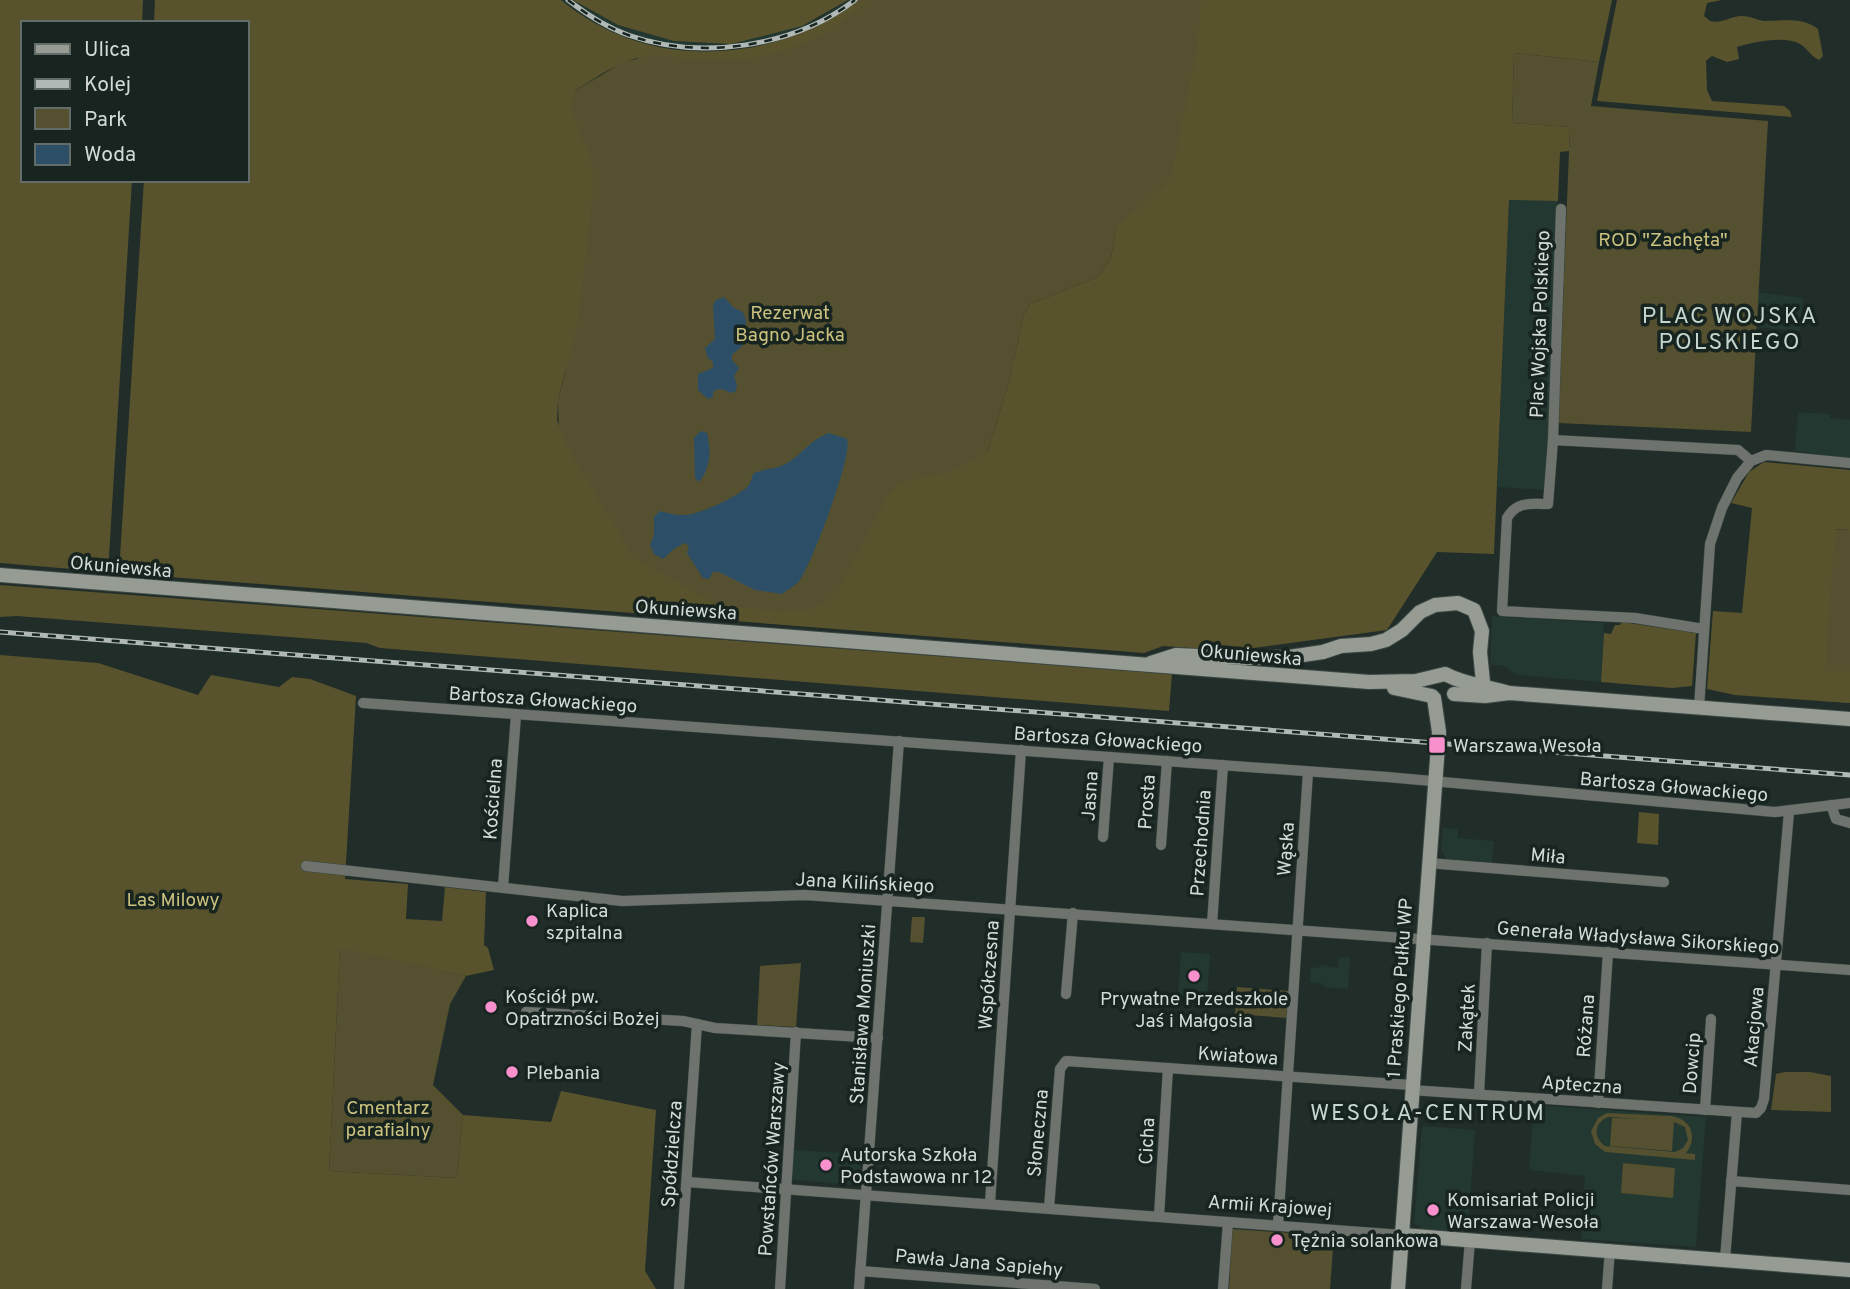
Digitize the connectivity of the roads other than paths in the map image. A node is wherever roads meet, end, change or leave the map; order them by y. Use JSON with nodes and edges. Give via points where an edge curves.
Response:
{"nodes":[{"id":1,"x":1561,"y":209,"type":"dead end"},
{"id":2,"x":1553,"y":440,"type":"junction"},
{"id":3,"x":1751,"y":461,"type":"junction"},
{"id":4,"x":1850,"y":463,"type":"edge"},
{"id":5,"x":0,"y":575,"type":"edge"},
{"id":6,"x":1704,"y":629,"type":"junction"},
{"id":7,"x":1147,"y":665,"type":"junction"},
{"id":8,"x":1432,"y":679,"type":"junction"},
{"id":9,"x":1369,"y":682,"type":"junction"},
{"id":10,"x":1484,"y":690,"type":"junction"},
{"id":11,"x":1445,"y":693,"type":"junction"},
{"id":12,"x":363,"y":703,"type":"dead end"},
{"id":13,"x":1699,"y":708,"type":"junction"},
{"id":14,"x":516,"y":715,"type":"junction"},
{"id":15,"x":1850,"y":719,"type":"edge"},
{"id":16,"x":898,"y":741,"type":"junction"},
{"id":17,"x":1021,"y":750,"type":"junction"},
{"id":18,"x":1109,"y":757,"type":"junction"},
{"id":19,"x":1167,"y":761,"type":"junction"},
{"id":20,"x":1223,"y":765,"type":"junction"},
{"id":21,"x":1308,"y":772,"type":"junction"},
{"id":22,"x":1435,"y":782,"type":"junction"},
{"id":23,"x":1850,"y":803,"type":"edge"},
{"id":24,"x":1831,"y":805,"type":"junction"},
{"id":25,"x":1790,"y":812,"type":"junction"},
{"id":26,"x":1850,"y":823,"type":"edge"},
{"id":27,"x":1103,"y":837,"type":"dead end"},
{"id":28,"x":1161,"y":845,"type":"dead end"},
{"id":29,"x":1428,"y":863,"type":"junction"},
{"id":30,"x":306,"y":866,"type":"dead end"},
{"id":31,"x":1664,"y":882,"type":"dead end"},
{"id":32,"x":503,"y":887,"type":"junction"},
{"id":33,"x":887,"y":899,"type":"junction"},
{"id":34,"x":1010,"y":908,"type":"junction"},
{"id":35,"x":1073,"y":913,"type":"junction"},
{"id":36,"x":1212,"y":924,"type":"junction"},
{"id":37,"x":1297,"y":929,"type":"junction"},
{"id":38,"x":1422,"y":939,"type":"junction"},
{"id":39,"x":1488,"y":943,"type":"junction"},
{"id":40,"x":1608,"y":952,"type":"junction"},
{"id":41,"x":1777,"y":965,"type":"junction"},
{"id":42,"x":1850,"y":970,"type":"edge"},
{"id":43,"x":1066,"y":994,"type":"dead end"},
{"id":44,"x":526,"y":1012,"type":"dead end"},
{"id":45,"x":1712,"y":1019,"type":"dead end"},
{"id":46,"x":697,"y":1024,"type":"junction"},
{"id":47,"x":796,"y":1032,"type":"junction"},
{"id":48,"x":877,"y":1038,"type":"junction"},
{"id":49,"x":1063,"y":1063,"type":"joint"},
{"id":50,"x":1168,"y":1068,"type":"junction"},
{"id":51,"x":1289,"y":1077,"type":"junction"},
{"id":52,"x":1411,"y":1087,"type":"junction"},
{"id":53,"x":1479,"y":1094,"type":"junction"},
{"id":54,"x":1598,"y":1103,"type":"junction"},
{"id":55,"x":1705,"y":1110,"type":"junction"},
{"id":56,"x":1737,"y":1112,"type":"junction"},
{"id":57,"x":1751,"y":1114,"type":"joint"},
{"id":58,"x":1731,"y":1181,"type":"junction"},
{"id":59,"x":687,"y":1182,"type":"junction"},
{"id":60,"x":786,"y":1189,"type":"junction"},
{"id":61,"x":1850,"y":1190,"type":"edge"},
{"id":62,"x":866,"y":1194,"type":"junction"},
{"id":63,"x":990,"y":1203,"type":"junction"},
{"id":64,"x":1049,"y":1208,"type":"junction"},
{"id":65,"x":1159,"y":1216,"type":"junction"},
{"id":66,"x":1228,"y":1222,"type":"junction"},
{"id":67,"x":1278,"y":1225,"type":"junction"},
{"id":68,"x":1402,"y":1235,"type":"junction"},
{"id":69,"x":1470,"y":1240,"type":"junction"},
{"id":70,"x":1610,"y":1250,"type":"junction"},
{"id":71,"x":1724,"y":1259,"type":"junction"},
{"id":72,"x":860,"y":1270,"type":"junction"},
{"id":73,"x":1850,"y":1270,"type":"edge"},
{"id":74,"x":679,"y":1288,"type":"edge"},
{"id":75,"x":780,"y":1289,"type":"edge"},
{"id":76,"x":859,"y":1289,"type":"edge"},
{"id":77,"x":1095,"y":1289,"type":"edge"},
{"id":78,"x":1223,"y":1289,"type":"edge"},
{"id":79,"x":1398,"y":1289,"type":"edge"},
{"id":80,"x":1466,"y":1289,"type":"edge"},
{"id":81,"x":1607,"y":1289,"type":"edge"}],
"edges":[{"from":1,"to":2,"type":"street","name":"Plac Wojska Polskiego"},
{"from":2,"to":3,"type":"street","name":"Plac Wojska Polskiego","via":[[1738,450]]},
{"from":2,"to":6,"type":"street","name":"Plac Wojska Polskiego","via":[[1548,504],[1520,505],[1507,520],[1502,611],[1635,618]]},
{"from":3,"to":4,"type":"street","via":[[1780,455]]},
{"from":3,"to":6,"type":"street","via":[[1730,490],[1712,535]]},
{"from":5,"to":7,"type":"main road","name":"Okuniewska"},
{"from":6,"to":13,"type":"street"},
{"from":7,"to":9,"type":"main road","name":"Okuniewska"},
{"from":7,"to":10,"type":"main road","via":[[1176,655],[1289,657],[1375,643],[1399,632],[1426,608],[1451,603],[1470,607],[1479,621]]},
{"from":8,"to":9,"type":"main road","name":"Okuniewska"},
{"from":8,"to":11,"type":"main road","name":"1 Praskiego Pułku WP","via":[[1429,685]]},
{"from":8,"to":11,"type":"main road","name":"Okuniewska","via":[[1449,675]]},
{"from":9,"to":11,"type":"main road","name":"Okuniewska"},
{"from":10,"to":11,"type":"main road","name":"Okuniewska"},
{"from":10,"to":13,"type":"main road","name":"Okuniewska"},
{"from":11,"to":22,"type":"main road","name":"1 Praskiego Pułku WP"},
{"from":12,"to":14,"type":"street","name":"Bartosza Głowackiego"},
{"from":13,"to":15,"type":"main road","name":"Okuniewska"},
{"from":14,"to":16,"type":"street","name":"Bartosza Głowackiego"},
{"from":14,"to":32,"type":"street","name":"Kościelna"},
{"from":16,"to":17,"type":"street","name":"Bartosza Głowackiego"},
{"from":16,"to":33,"type":"street","name":"Stanisława Moniuszki"},
{"from":17,"to":18,"type":"street","name":"Bartosza Głowackiego"},
{"from":17,"to":34,"type":"street","name":"Współczesna"},
{"from":18,"to":19,"type":"street","name":"Bartosza Głowackiego"},
{"from":18,"to":27,"type":"street","name":"Jasna"},
{"from":19,"to":20,"type":"street","name":"Bartosza Głowackiego"},
{"from":19,"to":28,"type":"street","name":"Prosta"},
{"from":20,"to":21,"type":"street","name":"Bartosza Głowackiego"},
{"from":20,"to":36,"type":"street","name":"Przechodnia"},
{"from":21,"to":22,"type":"street","name":"Bartosza Głowackiego"},
{"from":21,"to":37,"type":"street","name":"Wąska"},
{"from":22,"to":25,"type":"street","name":"Bartosza Głowackiego"},
{"from":22,"to":29,"type":"main road","name":"1 Praskiego Pułku WP"},
{"from":23,"to":24,"type":"street","name":"Bartosza Głowackiego"},
{"from":24,"to":25,"type":"street","name":"Bartosza Głowackiego"},
{"from":24,"to":26,"type":"street","via":[[1836,819]]},
{"from":25,"to":41,"type":"street","name":"Akacjowa"},
{"from":29,"to":31,"type":"street","name":"Miła"},
{"from":29,"to":38,"type":"main road","name":"1 Praskiego Pułku WP"},
{"from":30,"to":32,"type":"street","name":"Jana Kilińskiego"},
{"from":32,"to":33,"type":"street","name":"Jana Kilińskiego","via":[[622,901],[805,895]]},
{"from":33,"to":34,"type":"street","name":"Jana Kilińskiego"},
{"from":33,"to":48,"type":"street","name":"Stanisława Moniuszki"},
{"from":34,"to":35,"type":"street","name":"Jana Kilińskiego"},
{"from":34,"to":63,"type":"street","name":"Współczesna"},
{"from":35,"to":36,"type":"street","name":"Jana Kilińskiego"},
{"from":35,"to":43,"type":"street"},
{"from":36,"to":37,"type":"street","name":"Jana Kilińskiego"},
{"from":37,"to":38,"type":"street","name":"Jana Kilińskiego"},
{"from":37,"to":51,"type":"street","name":"Wąska"},
{"from":38,"to":39,"type":"street","name":"Generała Władysława Sikorskiego"},
{"from":38,"to":52,"type":"main road","name":"1 Praskiego Pułku WP"},
{"from":39,"to":40,"type":"street","name":"Generała Władysława Sikorskiego"},
{"from":39,"to":53,"type":"street","name":"Zakątek"},
{"from":40,"to":41,"type":"street","name":"Generała Władysława Sikorskiego"},
{"from":40,"to":54,"type":"street","name":"Różana"},
{"from":41,"to":42,"type":"street","name":"Generała Władysława Sikorskiego"},
{"from":41,"to":57,"type":"street","name":"Akacjowa","via":[[1764,1099]]},
{"from":44,"to":46,"type":"street"},
{"from":45,"to":55,"type":"street","name":"Dowcip"},
{"from":46,"to":47,"type":"street"},
{"from":46,"to":59,"type":"street","name":"Spółdzielcza"},
{"from":47,"to":48,"type":"street"},
{"from":47,"to":60,"type":"street","name":"Powstańców Warszawy"},
{"from":48,"to":62,"type":"street","name":"Stanisława Moniuszki"},
{"from":49,"to":50,"type":"street","name":"Kwiatowa"},
{"from":49,"to":64,"type":"street","name":"Słoneczna"},
{"from":50,"to":51,"type":"street","name":"Kwiatowa"},
{"from":50,"to":65,"type":"street","name":"Cicha"},
{"from":51,"to":52,"type":"street","name":"Kwiatowa"},
{"from":51,"to":67,"type":"street","name":"Wąska"},
{"from":52,"to":53,"type":"street","name":"Apteczna"},
{"from":52,"to":68,"type":"main road","name":"1 Praskiego Pułku WP"},
{"from":53,"to":54,"type":"street","name":"Apteczna"},
{"from":54,"to":55,"type":"street","name":"Apteczna"},
{"from":55,"to":56,"type":"street","name":"Apteczna"},
{"from":56,"to":57,"type":"street","name":"Apteczna"},
{"from":56,"to":58,"type":"street"},
{"from":58,"to":61,"type":"street"},
{"from":58,"to":71,"type":"street"},
{"from":59,"to":60,"type":"street","name":"Armii Krajowej"},
{"from":59,"to":74,"type":"street","name":"Spółdzielcza"},
{"from":60,"to":62,"type":"street","name":"Armii Krajowej"},
{"from":60,"to":75,"type":"street","name":"Powstańców Warszawy"},
{"from":62,"to":63,"type":"street","name":"Armii Krajowej"},
{"from":62,"to":72,"type":"street","name":"Stanisława Moniuszki"},
{"from":63,"to":64,"type":"street","name":"Armii Krajowej"},
{"from":64,"to":65,"type":"street","name":"Armii Krajowej"},
{"from":65,"to":66,"type":"street","name":"Armii Krajowej"},
{"from":66,"to":67,"type":"street","name":"Armii Krajowej"},
{"from":66,"to":78,"type":"street"},
{"from":67,"to":68,"type":"street","name":"Armii Krajowej"},
{"from":68,"to":69,"type":"main road","name":"Armii Krajowej"},
{"from":68,"to":79,"type":"main road","name":"1 Praskiego Pułku WP"},
{"from":69,"to":70,"type":"main road","name":"Armii Krajowej"},
{"from":69,"to":80,"type":"street"},
{"from":70,"to":71,"type":"main road","name":"Armii Krajowej"},
{"from":70,"to":81,"type":"street"},
{"from":71,"to":73,"type":"main road","name":"Armii Krajowej"},
{"from":72,"to":76,"type":"street","name":"Stanisława Moniuszki"},
{"from":72,"to":77,"type":"street","name":"Pawła Jana Sapiehy"}]}
